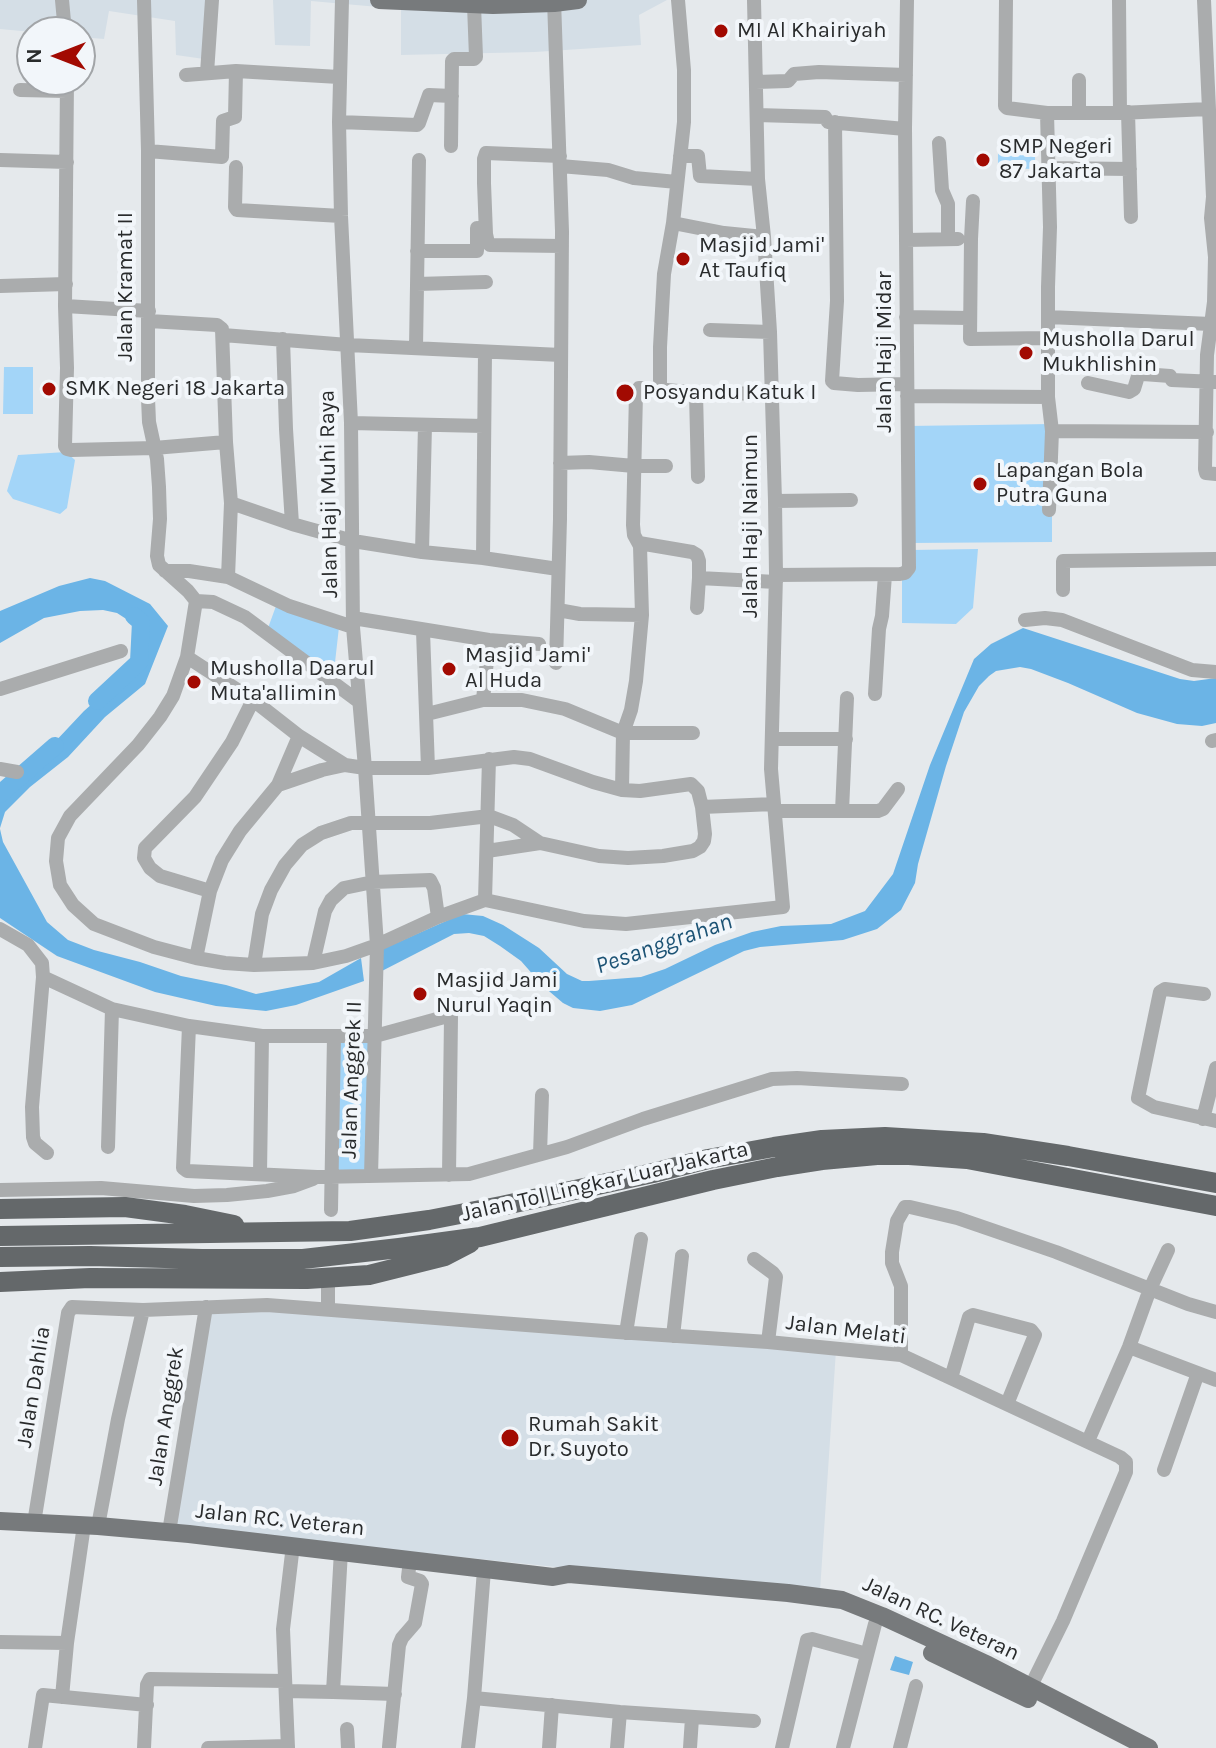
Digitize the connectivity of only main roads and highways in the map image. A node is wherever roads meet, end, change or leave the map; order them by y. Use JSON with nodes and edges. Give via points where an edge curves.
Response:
{"nodes":[{"id":1,"x":379,"y":0,"type":"edge"},
{"id":2,"x":578,"y":0,"type":"edge"},
{"id":3,"x":554,"y":2,"type":"edge"},
{"id":4,"x":1216,"y":1183,"type":"edge"},
{"id":5,"x":1216,"y":1206,"type":"edge"},
{"id":6,"x":0,"y":1209,"type":"edge"},
{"id":7,"x":269,"y":1233,"type":"junction"},
{"id":8,"x":0,"y":1236,"type":"edge"},
{"id":9,"x":480,"y":1237,"type":"junction"},
{"id":10,"x":0,"y":1257,"type":"edge"},
{"id":11,"x":0,"y":1282,"type":"edge"},
{"id":12,"x":0,"y":1521,"type":"edge"},
{"id":13,"x":787,"y":1598,"type":"junction"},
{"id":14,"x":1028,"y":1693,"type":"junction"},
{"id":15,"x":1126,"y":1748,"type":"edge"},
{"id":16,"x":1149,"y":1748,"type":"edge"}],
"edges":[{"from":1,"to":3,"type":"main road"},
{"from":2,"to":3,"type":"main road"},
{"from":4,"to":7,"type":"highway","name":"Jalan Tol Lingkar Luar Jakarta","via":[[983,1143],[885,1137],[822,1140],[708,1159],[429,1220],[350,1231]]},
{"from":5,"to":9,"type":"highway","name":"Jalan Tol Lingkar Luar Jakarta","via":[[967,1159],[877,1155],[713,1180]]},
{"from":6,"to":7,"type":"highway","via":[[125,1207]]},
{"from":7,"to":8,"type":"highway","name":"Jalan Tol Lingkar Luar Jakarta"},
{"from":9,"to":10,"type":"highway","name":"Jalan Tol Lingkar Luar Jakarta","via":[[303,1259]]},
{"from":9,"to":11,"type":"highway","via":[[445,1256],[369,1275]]},
{"from":12,"to":13,"type":"main road","name":"Jalan RC. Veteran","via":[[293,1545],[553,1577],[568,1584]]},
{"from":13,"to":14,"type":"main road","name":"Jalan RC. Veteran","via":[[855,1616]]},
{"from":13,"to":14,"type":"main road","name":"Jalan RC. Veteran","via":[[842,1600],[988,1665]]},
{"from":14,"to":15,"type":"main road","name":"Jalan RC. Veteran"},
{"from":14,"to":16,"type":"main road","name":"Jalan RC. Veteran"}]}
